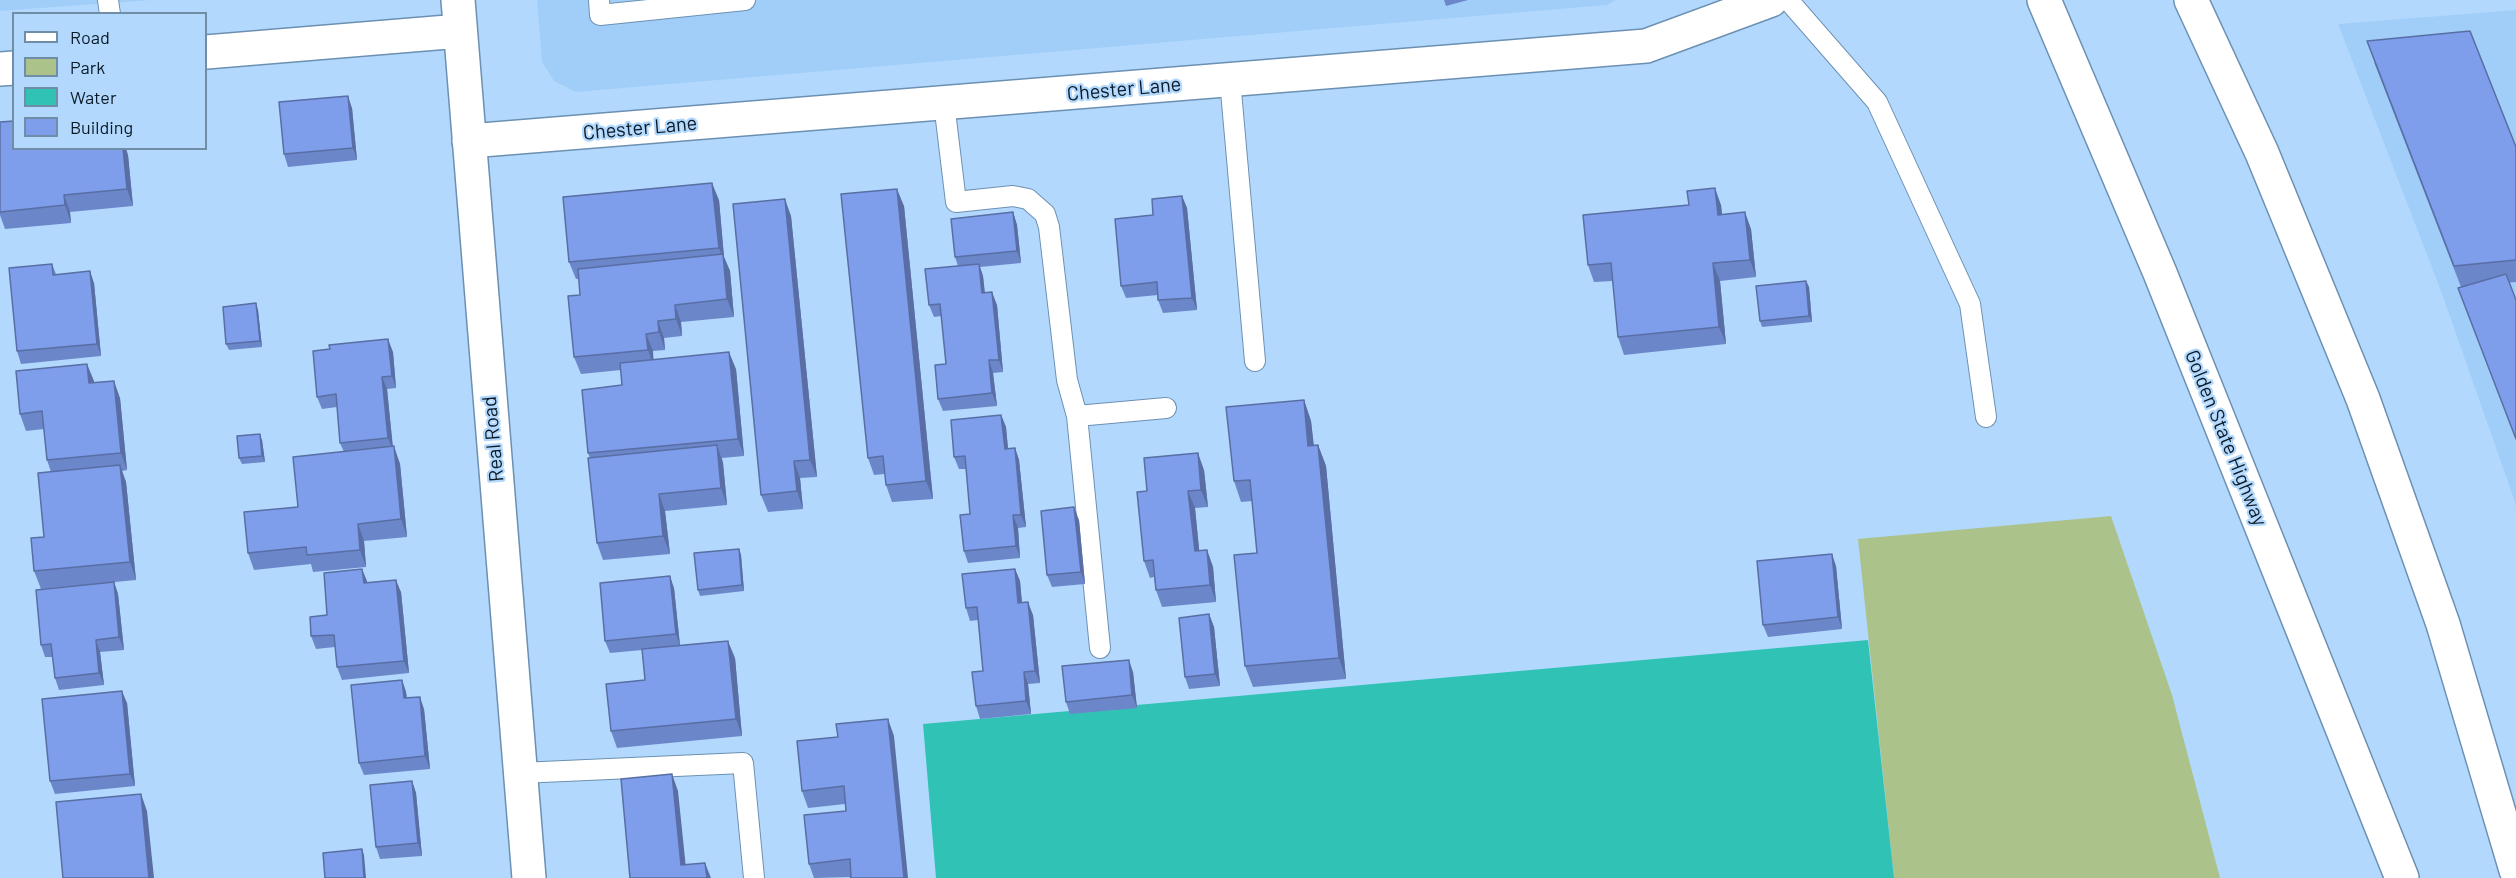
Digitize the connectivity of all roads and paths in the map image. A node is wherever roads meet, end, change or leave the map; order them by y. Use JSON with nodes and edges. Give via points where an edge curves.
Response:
{"nodes":[{"id":1,"x":599,"y":0,"type":"edge"},
{"id":2,"x":745,"y":0,"type":"edge"},
{"id":3,"x":1771,"y":0,"type":"edge"},
{"id":4,"x":1788,"y":0,"type":"edge"},
{"id":5,"x":2044,"y":0,"type":"edge"},
{"id":6,"x":2191,"y":0,"type":"edge"},
{"id":7,"x":459,"y":15,"type":"edge"},
{"id":8,"x":207,"y":52,"type":"edge"},
{"id":9,"x":1230,"y":80,"type":"junction"},
{"id":10,"x":944,"y":103,"type":"junction"},
{"id":11,"x":469,"y":141,"type":"junction"},
{"id":12,"x":1255,"y":361,"type":"dead end"},
{"id":13,"x":1166,"y":408,"type":"dead end"},
{"id":14,"x":1077,"y":416,"type":"junction"},
{"id":15,"x":1986,"y":417,"type":"dead end"},
{"id":16,"x":1100,"y":648,"type":"dead end"},
{"id":17,"x":520,"y":773,"type":"junction"},
{"id":18,"x":2516,"y":870,"type":"edge"},
{"id":19,"x":529,"y":878,"type":"edge"},
{"id":20,"x":754,"y":878,"type":"edge"},
{"id":21,"x":2402,"y":878,"type":"edge"}],
"edges":[{"from":1,"to":2,"type":"lane","via":[[600,15]]},
{"from":3,"to":9,"type":"main road","name":"Chester Lane","via":[[1646,46]]},
{"from":4,"to":15,"type":"lane","via":[[1877,102],[1970,304]]},
{"from":5,"to":21,"type":"main road","name":"Golden State Highway","via":[[2160,273]]},
{"from":6,"to":18,"type":"main road","via":[[2262,153],[2363,399],[2443,624]]},
{"from":7,"to":8,"type":"main road"},
{"from":7,"to":11,"type":"main road","name":"Real Road"},
{"from":9,"to":10,"type":"main road","name":"Chester Lane"},
{"from":9,"to":12,"type":"lane"},
{"from":10,"to":11,"type":"main road","name":"Chester Lane"},
{"from":10,"to":14,"type":"lane","via":[[956,202],[1013,196],[1028,199],[1045,214],[1052,237],[1067,380]]},
{"from":11,"to":17,"type":"main road","name":"Real Road"},
{"from":13,"to":14,"type":"lane"},
{"from":14,"to":16,"type":"lane"},
{"from":17,"to":19,"type":"main road","name":"Real Road"},
{"from":17,"to":20,"type":"lane","via":[[743,763]]}]}
